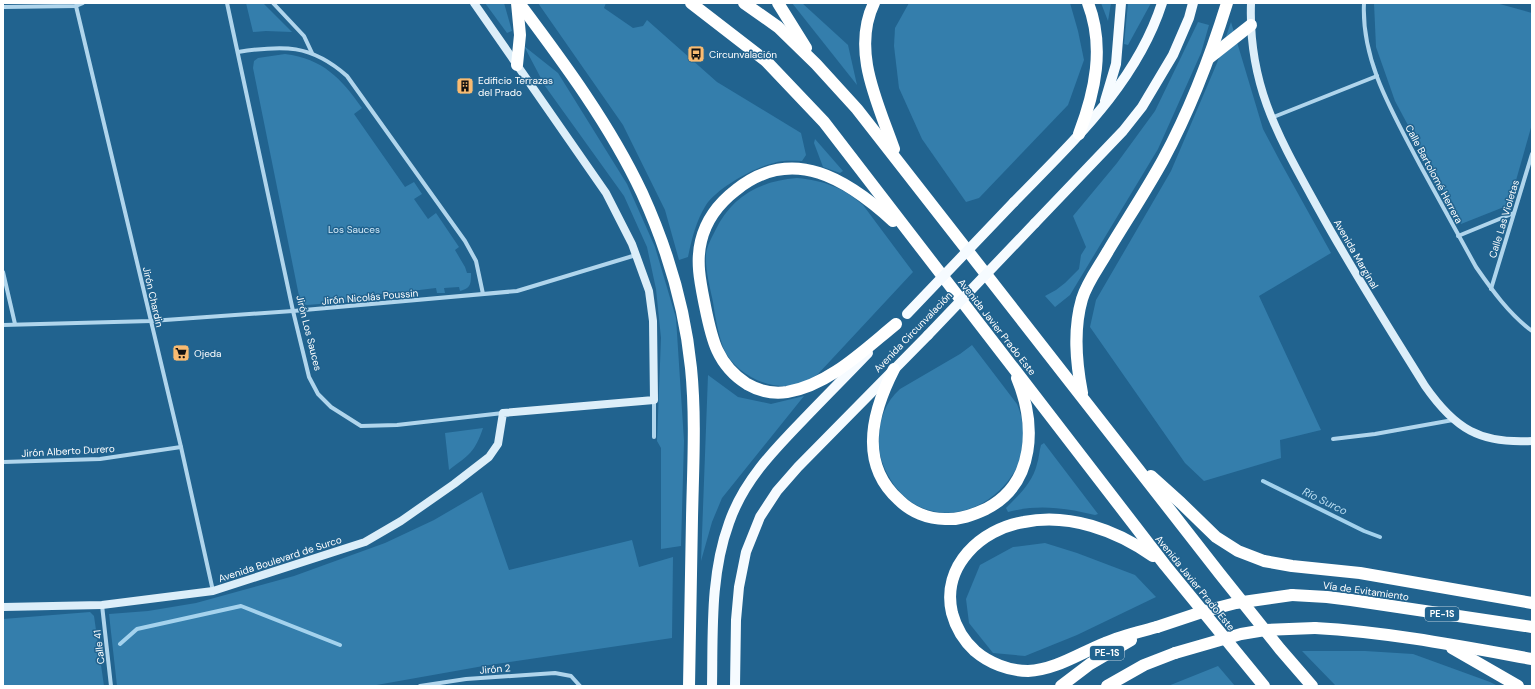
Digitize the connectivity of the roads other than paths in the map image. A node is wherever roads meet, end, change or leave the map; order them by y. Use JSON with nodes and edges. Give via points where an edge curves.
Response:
{"nodes":[{"id":1,"x":83,"y":3,"type":"edge"},
{"id":2,"x":228,"y":3,"type":"edge"},
{"id":3,"x":273,"y":3,"type":"edge"},
{"id":4,"x":474,"y":3,"type":"edge"},
{"id":5,"x":518,"y":3,"type":"edge"},
{"id":6,"x":691,"y":3,"type":"edge"},
{"id":7,"x":744,"y":3,"type":"edge"},
{"id":8,"x":778,"y":3,"type":"edge"},
{"id":9,"x":874,"y":3,"type":"edge"},
{"id":10,"x":1088,"y":3,"type":"edge"},
{"id":11,"x":1121,"y":3,"type":"edge"},
{"id":12,"x":1162,"y":3,"type":"edge"},
{"id":13,"x":1193,"y":3,"type":"edge"},
{"id":14,"x":1227,"y":3,"type":"edge"},
{"id":15,"x":1251,"y":3,"type":"edge"},
{"id":16,"x":1364,"y":3,"type":"edge"},
{"id":17,"x":76,"y":6,"type":"junction"},
{"id":18,"x":3,"y":7,"type":"edge"},
{"id":19,"x":1251,"y":25,"type":"junction"},
{"id":20,"x":238,"y":52,"type":"junction"},
{"id":21,"x":312,"y":53,"type":"junction"},
{"id":22,"x":1209,"y":58,"type":"junction"},
{"id":23,"x":816,"y":64,"type":"junction"},
{"id":24,"x":517,"y":65,"type":"junction"},
{"id":25,"x":1377,"y":76,"type":"junction"},
{"id":26,"x":1103,"y":107,"type":"junction"},
{"id":27,"x":1271,"y":118,"type":"junction"},
{"id":28,"x":1079,"y":134,"type":"junction"},
{"id":29,"x":1532,"y":154,"type":"edge"},
{"id":30,"x":898,"y":159,"type":"junction"},
{"id":31,"x":1514,"y":213,"type":"junction"},
{"id":32,"x":1458,"y":236,"type":"junction"},
{"id":33,"x":916,"y":241,"type":"junction"},
{"id":34,"x":637,"y":255,"type":"junction"},
{"id":35,"x":3,"y":272,"type":"edge"},
{"id":36,"x":1491,"y":289,"type":"junction"},
{"id":37,"x":484,"y":294,"type":"junction"},
{"id":38,"x":293,"y":311,"type":"junction"},
{"id":39,"x":150,"y":321,"type":"junction"},
{"id":40,"x":15,"y":324,"type":"junction"},
{"id":41,"x":896,"y":324,"type":"junction"},
{"id":42,"x":3,"y":325,"type":"edge"},
{"id":43,"x":1532,"y":331,"type":"edge"},
{"id":44,"x":1011,"y":364,"type":"junction"},
{"id":45,"x":894,"y":369,"type":"junction"},
{"id":46,"x":1082,"y":396,"type":"junction"},
{"id":47,"x":654,"y":400,"type":"junction"},
{"id":48,"x":503,"y":413,"type":"junction"},
{"id":49,"x":1453,"y":420,"type":"junction"},
{"id":50,"x":654,"y":437,"type":"dead end"},
{"id":51,"x":1333,"y":438,"type":"dead end"},
{"id":52,"x":1532,"y":441,"type":"edge"},
{"id":53,"x":181,"y":447,"type":"junction"},
{"id":54,"x":3,"y":462,"type":"edge"},
{"id":55,"x":1134,"y":464,"type":"junction"},
{"id":56,"x":1165,"y":565,"type":"junction"},
{"id":57,"x":213,"y":591,"type":"junction"},
{"id":58,"x":1532,"y":603,"type":"edge"},
{"id":59,"x":102,"y":605,"type":"junction"},
{"id":60,"x":3,"y":607,"type":"edge"},
{"id":61,"x":1532,"y":626,"type":"edge"},
{"id":62,"x":1157,"y":627,"type":"junction"},
{"id":63,"x":1442,"y":642,"type":"junction"},
{"id":64,"x":1532,"y":659,"type":"edge"},
{"id":65,"x":1246,"y":666,"type":"junction"},
{"id":66,"x":1128,"y":673,"type":"junction"},
{"id":67,"x":112,"y":686,"type":"edge"},
{"id":68,"x":420,"y":686,"type":"edge"},
{"id":69,"x":580,"y":686,"type":"edge"},
{"id":70,"x":689,"y":686,"type":"edge"},
{"id":71,"x":712,"y":686,"type":"edge"},
{"id":72,"x":735,"y":686,"type":"edge"},
{"id":73,"x":1061,"y":686,"type":"edge"},
{"id":74,"x":1107,"y":686,"type":"edge"},
{"id":75,"x":1117,"y":686,"type":"edge"},
{"id":76,"x":1253,"y":686,"type":"edge"},
{"id":77,"x":1264,"y":686,"type":"edge"},
{"id":78,"x":1312,"y":686,"type":"edge"},
{"id":79,"x":1518,"y":686,"type":"edge"}],
"edges":[{"from":1,"to":17,"type":"street"},
{"from":2,"to":20,"type":"street","name":"Jirón Los Sauces"},
{"from":3,"to":21,"type":"street","via":[[304,36]]},
{"from":4,"to":24,"type":"street"},
{"from":5,"to":24,"type":"highway","via":[[520,35]]},
{"from":5,"to":70,"type":"highway","via":[[558,54],[621,153],[642,193],[664,248],[678,297],[691,368],[694,415]]},
{"from":6,"to":33,"type":"highway","name":"Avenida Javier Prado Este","via":[[766,62],[788,83],[824,122]]},
{"from":7,"to":23,"type":"highway","via":[[778,27]]},
{"from":8,"to":23,"type":"highway"},
{"from":9,"to":30,"type":"highway","via":[[865,42],[868,71]]},
{"from":10,"to":28,"type":"highway","via":[[1097,36],[1096,72],[1088,110]]},
{"from":11,"to":26,"type":"main road","via":[[1116,64]]},
{"from":12,"to":26,"type":"main road","name":"Avenida Circunvalación","via":[[1142,52]]},
{"from":13,"to":45,"type":"main road","name":"Avenida Circunvalación","bridge":true,"via":[[1173,55],[1142,106],[1123,131]]},
{"from":14,"to":22,"type":"highway"},
{"from":15,"to":19,"type":"street","name":"Avenida Marginal"},
{"from":16,"to":25,"type":"street","name":"Calle Bartolomé Herrera","via":[[1370,59]]},
{"from":17,"to":18,"type":"street"},
{"from":17,"to":39,"type":"street","name":"Jirón Chardin"},
{"from":19,"to":22,"type":"highway"},
{"from":19,"to":27,"type":"street","name":"Avenida Marginal","via":[[1256,71]]},
{"from":20,"to":21,"type":"street","via":[[281,47]]},
{"from":20,"to":38,"type":"street","name":"Jirón Los Sauces"},
{"from":21,"to":37,"type":"street","via":[[334,65],[347,76],[412,165],[476,261]]},
{"from":22,"to":46,"type":"highway","via":[[1186,116],[1171,145],[1082,298],[1077,357]]},
{"from":23,"to":30,"type":"highway"},
{"from":24,"to":34,"type":"street","via":[[606,192]]},
{"from":25,"to":27,"type":"street"},
{"from":25,"to":32,"type":"street","name":"Calle Bartolomé Herrera","via":[[1387,102]]},
{"from":26,"to":28,"type":"main road","name":"Avenida Circunvalación"},
{"from":27,"to":49,"type":"street","name":"Avenida Marginal","via":[[1350,266],[1425,386]]},
{"from":28,"to":41,"type":"main road","name":"Avenida Circunvalación","bridge":true},
{"from":29,"to":31,"type":"street","name":"Calle Las Violetas"},
{"from":30,"to":46,"type":"highway"},
{"from":31,"to":32,"type":"street"},
{"from":31,"to":36,"type":"street","name":"Calle Las Violetas"},
{"from":32,"to":36,"type":"street","name":"Calle Bartolomé Herrera"},
{"from":33,"to":41,"type":"highway","via":[[875,204],[849,186],[828,176],[798,169],[767,173],[740,186],[717,207],[706,225],[700,242],[698,264],[716,349],[734,375],[759,390],[786,392],[822,380]]},
{"from":33,"to":44,"type":"highway","name":"Avenida Javier Prado Este"},
{"from":34,"to":37,"type":"street","name":"Jirón Nicolás Poussin","via":[[517,291]]},
{"from":34,"to":47,"type":"street","via":[[649,291],[653,321]]},
{"from":35,"to":40,"type":"street"},
{"from":36,"to":43,"type":"street","name":"Calle Bartolomé Herrera","via":[[1519,322]]},
{"from":37,"to":38,"type":"street","name":"Jirón Nicolás Poussin"},
{"from":38,"to":39,"type":"street","name":"Jirón Nicolás Poussin"},
{"from":38,"to":48,"type":"street","name":"Jirón Los Sauces","via":[[309,377],[318,394],[331,407],[361,426],[397,425]]},
{"from":39,"to":40,"type":"street","name":"Jirón Nicolás Poussin"},
{"from":39,"to":53,"type":"street","name":"Jirón Chardin"},
{"from":40,"to":42,"type":"street","name":"Jirón Nicolás Poussin"},
{"from":41,"to":71,"type":"main road","name":"Avenida Circunvalación","via":[[769,455],[741,496],[728,524],[719,562],[714,610]]},
{"from":44,"to":45,"type":"highway","via":[[1022,392],[1029,423],[1028,449],[1019,477],[1005,495],[990,506],[966,517],[946,519],[918,513],[902,503],[885,484],[877,469],[873,443],[874,424],[880,400]]},
{"from":44,"to":56,"type":"highway","name":"Avenida Javier Prado Este"},
{"from":45,"to":72,"type":"main road","name":"Avenida Circunvalación","via":[[787,480],[760,517],[746,552],[738,587]]},
{"from":46,"to":55,"type":"highway"},
{"from":47,"to":48,"type":"street","name":"Jirón Los Sauces"},
{"from":47,"to":50,"type":"street"},
{"from":48,"to":57,"type":"street","name":"Avenida Boulevard de Surco","via":[[498,444],[489,457],[400,521],[365,542]]},
{"from":49,"to":51,"type":"street","via":[[1375,434]]},
{"from":49,"to":52,"type":"street","name":"Avenida Marginal","via":[[1472,433],[1494,440]]},
{"from":53,"to":54,"type":"street","name":"Jirón Alberto Durero","via":[[100,459]]},
{"from":53,"to":57,"type":"street","name":"Jirón Chardin"},
{"from":55,"to":58,"type":"highway","via":[[1181,503],[1216,537],[1238,551],[1264,561],[1360,573]]},
{"from":55,"to":78,"type":"highway"},
{"from":56,"to":62,"type":"highway","via":[[1134,544],[1097,527],[1074,522],[1034,520],[1002,528],[975,544],[959,564],[951,585],[951,605],[957,626],[969,646],[987,660],[1015,670],[1028,671],[1057,664],[1111,640]]},
{"from":56,"to":65,"type":"highway","name":"Avenida Javier Prado Este"},
{"from":57,"to":59,"type":"street","name":"Avenida Boulevard de Surco"},
{"from":59,"to":60,"type":"street","name":"Avenida Boulevard de Surco"},
{"from":59,"to":67,"type":"street","name":"Calle 41"},
{"from":61,"to":62,"type":"highway","name":"Vía de Evitamiento","number":"PE-1S","bridge":true,"via":[[1333,598],[1292,595],[1231,604]]},
{"from":62,"to":73,"type":"highway","number":"PE-1S","via":[[1111,651]]},
{"from":63,"to":64,"type":"highway","number":"PE-1S"},
{"from":63,"to":66,"type":"highway","number":"PE-1S","bridge":true,"via":[[1343,629],[1284,629],[1240,634],[1174,653]]},
{"from":63,"to":79,"type":"highway"},
{"from":65,"to":76,"type":"highway"},
{"from":65,"to":77,"type":"highway","name":"Avenida Javier Prado Este"},
{"from":66,"to":74,"type":"highway","number":"PE-1S"},
{"from":66,"to":75,"type":"highway"},
{"from":68,"to":69,"type":"street","name":"Jirón 2","via":[[538,673],[571,676]]}]}
